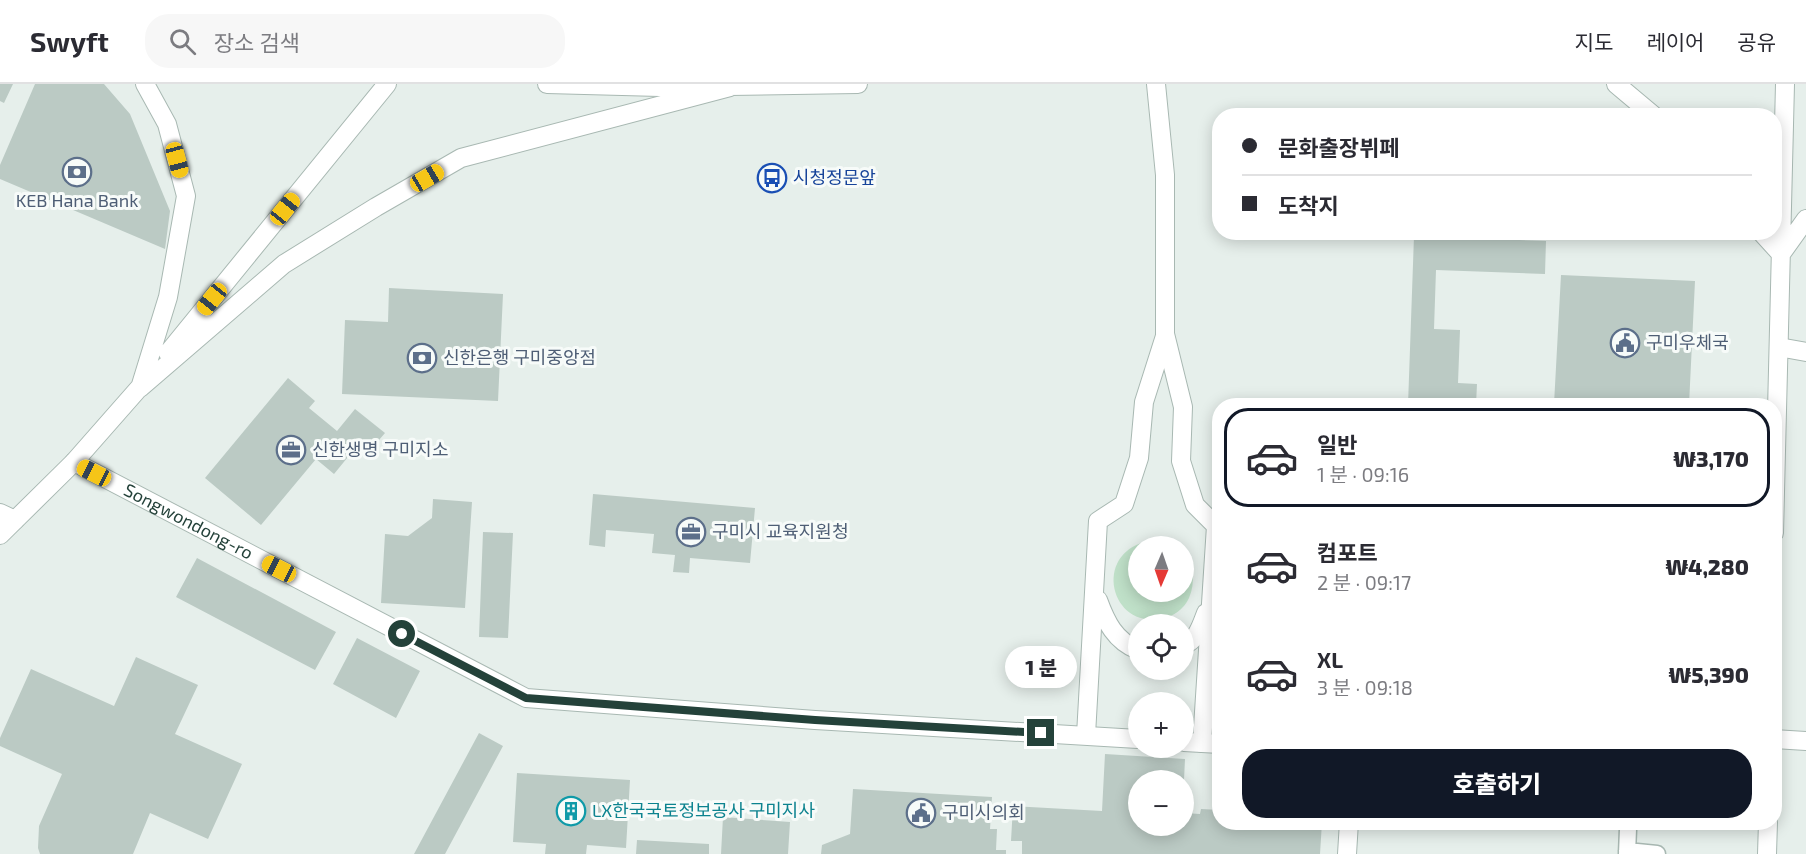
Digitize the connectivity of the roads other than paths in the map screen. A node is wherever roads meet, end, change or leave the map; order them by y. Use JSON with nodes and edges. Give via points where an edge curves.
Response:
{"nodes":[{"id":1,"x":146,"y":84,"type":"edge"},
{"id":2,"x":387,"y":84,"type":"edge"},
{"id":3,"x":547,"y":84,"type":"edge"},
{"id":4,"x":858,"y":84,"type":"edge"},
{"id":5,"x":1156,"y":84,"type":"edge"},
{"id":6,"x":1616,"y":84,"type":"edge"},
{"id":7,"x":1785,"y":84,"type":"edge"},
{"id":8,"x":730,"y":87,"type":"junction"},
{"id":9,"x":1644,"y":108,"type":"edge"},
{"id":10,"x":1782,"y":212,"type":"edge"},
{"id":11,"x":1806,"y":219,"type":"edge"},
{"id":12,"x":1768,"y":240,"type":"edge"},
{"id":13,"x":1781,"y":240,"type":"edge"},
{"id":14,"x":1781,"y":254,"type":"junction"},
{"id":15,"x":1166,"y":334,"type":"junction"},
{"id":16,"x":1779,"y":347,"type":"junction"},
{"id":17,"x":1806,"y":352,"type":"edge"},
{"id":18,"x":140,"y":388,"type":"junction"},
{"id":19,"x":1778,"y":398,"type":"edge"},
{"id":20,"x":74,"y":462,"type":"junction"},
{"id":21,"x":8,"y":516,"type":"edge"},
{"id":22,"x":1212,"y":522,"type":"edge"},
{"id":23,"x":0,"y":535,"type":"edge"},
{"id":24,"x":1095,"y":589,"type":"junction"},
{"id":25,"x":1212,"y":597,"type":"joint"},
{"id":26,"x":1194,"y":638,"type":"edge"},
{"id":27,"x":1128,"y":645,"type":"edge"},
{"id":28,"x":1086,"y":735,"type":"junction"},
{"id":29,"x":1128,"y":738,"type":"edge"},
{"id":30,"x":1782,"y":740,"type":"edge"},
{"id":31,"x":1806,"y":741,"type":"edge"},
{"id":32,"x":1194,"y":742,"type":"edge"},
{"id":33,"x":1211,"y":743,"type":"edge"},
{"id":34,"x":1348,"y":830,"type":"edge"},
{"id":35,"x":1628,"y":830,"type":"edge"},
{"id":36,"x":1767,"y":830,"type":"edge"},
{"id":37,"x":1627,"y":852,"type":"edge"},
{"id":38,"x":1347,"y":854,"type":"edge"},
{"id":39,"x":1657,"y":854,"type":"edge"},
{"id":40,"x":1767,"y":854,"type":"edge"}],
"edges":[{"from":1,"to":18,"type":"street","via":[[167,124],[186,196],[168,297]]},
{"from":2,"to":18,"type":"street"},
{"from":3,"to":8,"type":"street"},
{"from":4,"to":8,"type":"street"},
{"from":5,"to":15,"type":"street","via":[[1165,175]]},
{"from":6,"to":9,"type":"street"},
{"from":7,"to":10,"type":"street"},
{"from":8,"to":18,"type":"street","via":[[461,158],[284,264]]},
{"from":11,"to":14,"type":"street"},
{"from":12,"to":14,"type":"street"},
{"from":13,"to":14,"type":"street"},
{"from":14,"to":16,"type":"street"},
{"from":15,"to":22,"type":"street","via":[[1183,407],[1181,461],[1195,506]]},
{"from":15,"to":24,"type":"street","via":[[1144,402],[1139,458],[1124,504],[1098,521]]},
{"from":16,"to":17,"type":"street"},
{"from":16,"to":19,"type":"street"},
{"from":18,"to":20,"type":"street"},
{"from":20,"to":21,"type":"street"},
{"from":20,"to":28,"type":"street","name":"Songwondong-ro","via":[[526,698]]},
{"from":21,"to":23,"type":"street"},
{"from":24,"to":27,"type":"street","via":[[1106,622]]},
{"from":24,"to":28,"type":"street"},
{"from":25,"to":26,"type":"street"},
{"from":25,"to":33,"type":"street"},
{"from":28,"to":29,"type":"street","name":"Songwondong-ro"},
{"from":30,"to":31,"type":"street"},
{"from":32,"to":33,"type":"street"},
{"from":34,"to":38,"type":"street"},
{"from":35,"to":37,"type":"lane"},
{"from":36,"to":40,"type":"street"},
{"from":37,"to":39,"type":"lane"}]}
